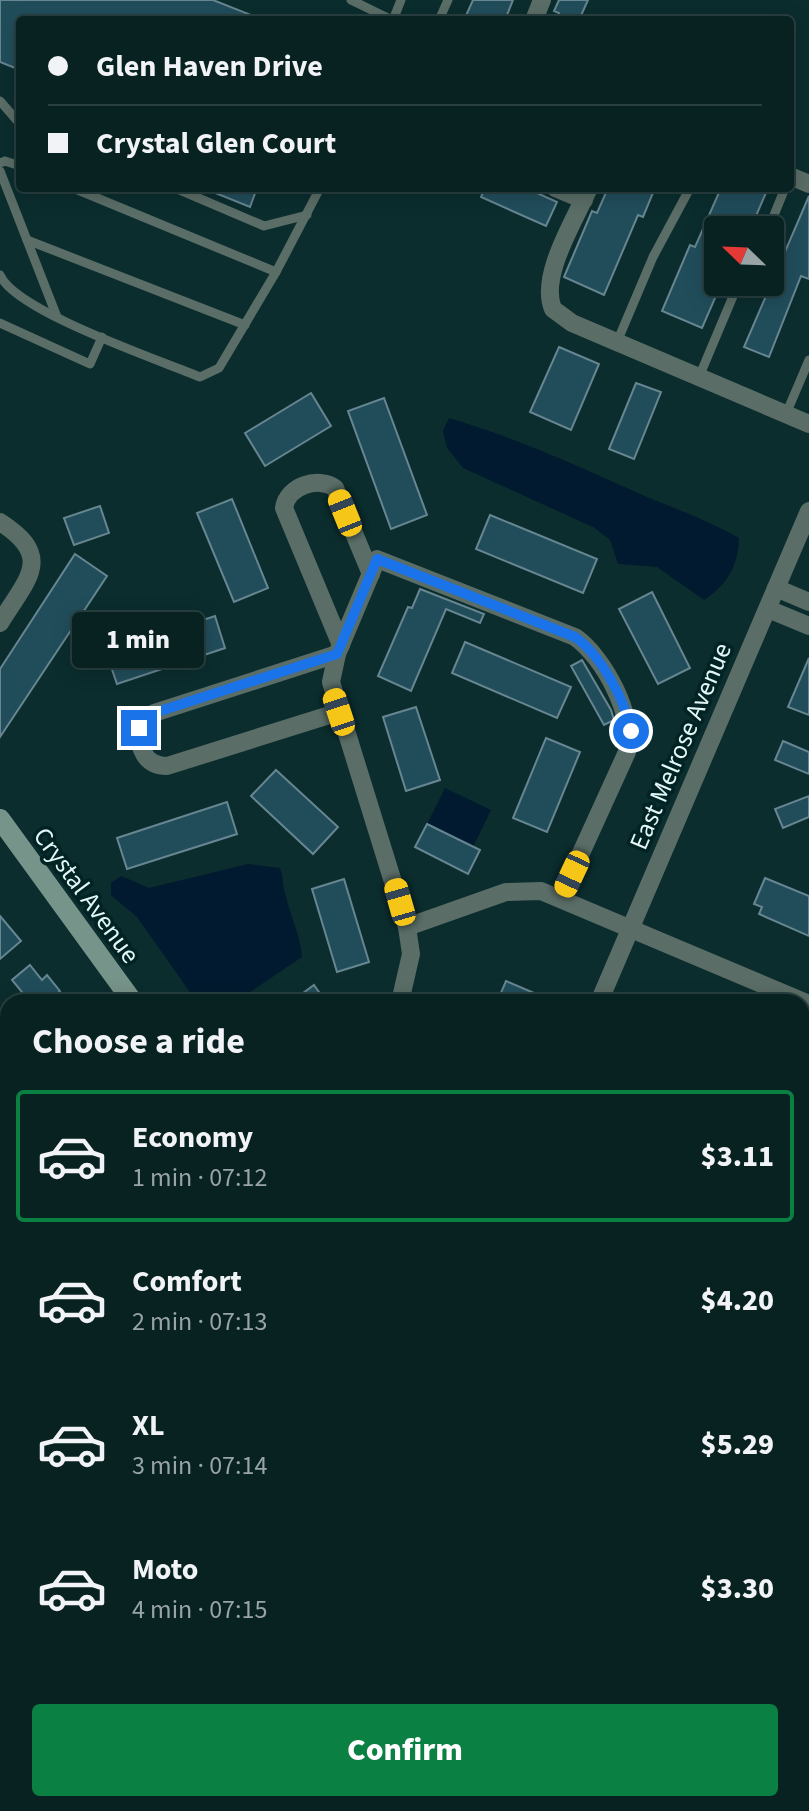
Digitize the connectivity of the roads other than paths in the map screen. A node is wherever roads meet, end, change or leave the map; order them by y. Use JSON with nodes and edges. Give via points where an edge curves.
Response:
{"nodes":[{"id":1,"x":351,"y":0,"type":"edge"},
{"id":2,"x":385,"y":16,"type":"edge"},
{"id":3,"x":0,"y":101,"type":"edge"},
{"id":4,"x":16,"y":119,"type":"edge"},
{"id":5,"x":0,"y":171,"type":"edge"},
{"id":6,"x":83,"y":192,"type":"edge"},
{"id":7,"x":184,"y":192,"type":"edge"},
{"id":8,"x":318,"y":192,"type":"edge"},
{"id":9,"x":688,"y":192,"type":"edge"},
{"id":10,"x":783,"y":192,"type":"edge"},
{"id":11,"x":586,"y":194,"type":"edge"},
{"id":12,"x":307,"y":215,"type":"junction"},
{"id":13,"x":774,"y":216,"type":"edge"},
{"id":14,"x":27,"y":240,"type":"junction"},
{"id":15,"x":276,"y":272,"type":"junction"},
{"id":16,"x":0,"y":275,"type":"edge"},
{"id":17,"x":733,"y":296,"type":"edge"},
{"id":18,"x":57,"y":317,"type":"junction"},
{"id":19,"x":0,"y":323,"type":"edge"},
{"id":20,"x":245,"y":325,"type":"junction"},
{"id":21,"x":102,"y":337,"type":"junction"},
{"id":22,"x":617,"y":342,"type":"junction"},
{"id":23,"x":809,"y":360,"type":"edge"},
{"id":24,"x":699,"y":377,"type":"junction"},
{"id":25,"x":786,"y":414,"type":"junction"},
{"id":26,"x":809,"y":424,"type":"edge"},
{"id":27,"x":809,"y":511,"type":"edge"},
{"id":28,"x":0,"y":522,"type":"edge"},
{"id":29,"x":374,"y":566,"type":"junction"},
{"id":30,"x":776,"y":588,"type":"junction"},
{"id":31,"x":809,"y":602,"type":"edge"},
{"id":32,"x":768,"y":609,"type":"junction"},
{"id":33,"x":0,"y":623,"type":"edge"},
{"id":34,"x":809,"y":626,"type":"edge"},
{"id":35,"x":339,"y":649,"type":"junction"},
{"id":36,"x":339,"y":712,"type":"junction"},
{"id":37,"x":0,"y":819,"type":"edge"},
{"id":38,"x":561,"y":897,"type":"junction"},
{"id":39,"x":407,"y":927,"type":"junction"},
{"id":40,"x":631,"y":928,"type":"junction"},
{"id":41,"x":127,"y":994,"type":"edge"},
{"id":42,"x":402,"y":994,"type":"edge"},
{"id":43,"x":602,"y":994,"type":"edge"},
{"id":44,"x":786,"y":994,"type":"edge"}],
"edges":[{"from":1,"to":2,"type":"lane"},
{"from":3,"to":4,"type":"lane"},
{"from":5,"to":14,"type":"lane"},
{"from":6,"to":15,"type":"lane"},
{"from":7,"to":12,"type":"lane","via":[[264,226]]},
{"from":8,"to":12,"type":"lane"},
{"from":9,"to":22,"type":"lane"},
{"from":10,"to":13,"type":"lane"},
{"from":11,"to":22,"type":"street","via":[[552,271],[548,299],[560,316]]},
{"from":12,"to":15,"type":"lane"},
{"from":14,"to":18,"type":"lane"},
{"from":14,"to":20,"type":"lane"},
{"from":15,"to":20,"type":"lane"},
{"from":16,"to":18,"type":"lane","via":[[5,286]]},
{"from":17,"to":24,"type":"lane"},
{"from":18,"to":21,"type":"lane"},
{"from":19,"to":21,"type":"lane","via":[[90,364]]},
{"from":20,"to":21,"type":"lane","via":[[219,368],[200,377]]},
{"from":22,"to":24,"type":"street"},
{"from":23,"to":25,"type":"lane"},
{"from":24,"to":25,"type":"street"},
{"from":25,"to":26,"type":"street"},
{"from":27,"to":30,"type":"street","name":"East Melrose Avenue"},
{"from":28,"to":33,"type":"street","via":[[23,537],[32,554],[31,573]]},
{"from":29,"to":35,"type":"street"},
{"from":29,"to":35,"type":"street","via":[[335,488],[315,482],[286,498],[284,508]]},
{"from":29,"to":38,"type":"street","via":[[575,637],[592,651],[620,700],[631,731],[627,752]]},
{"from":30,"to":31,"type":"street"},
{"from":30,"to":32,"type":"street","name":"East Melrose Avenue"},
{"from":32,"to":34,"type":"street"},
{"from":32,"to":40,"type":"street","name":"East Melrose Avenue"},
{"from":35,"to":36,"type":"street","via":[[331,682]]},
{"from":35,"to":36,"type":"street","via":[[154,713],[139,728],[139,739],[147,760],[167,766]]},
{"from":36,"to":39,"type":"street"},
{"from":37,"to":41,"type":"street","name":"Crystal Avenue"},
{"from":38,"to":39,"type":"street","via":[[518,890]]},
{"from":38,"to":40,"type":"street"},
{"from":39,"to":42,"type":"street","via":[[411,954]]},
{"from":40,"to":43,"type":"street","name":"East Melrose Avenue"},
{"from":40,"to":44,"type":"street"}]}
